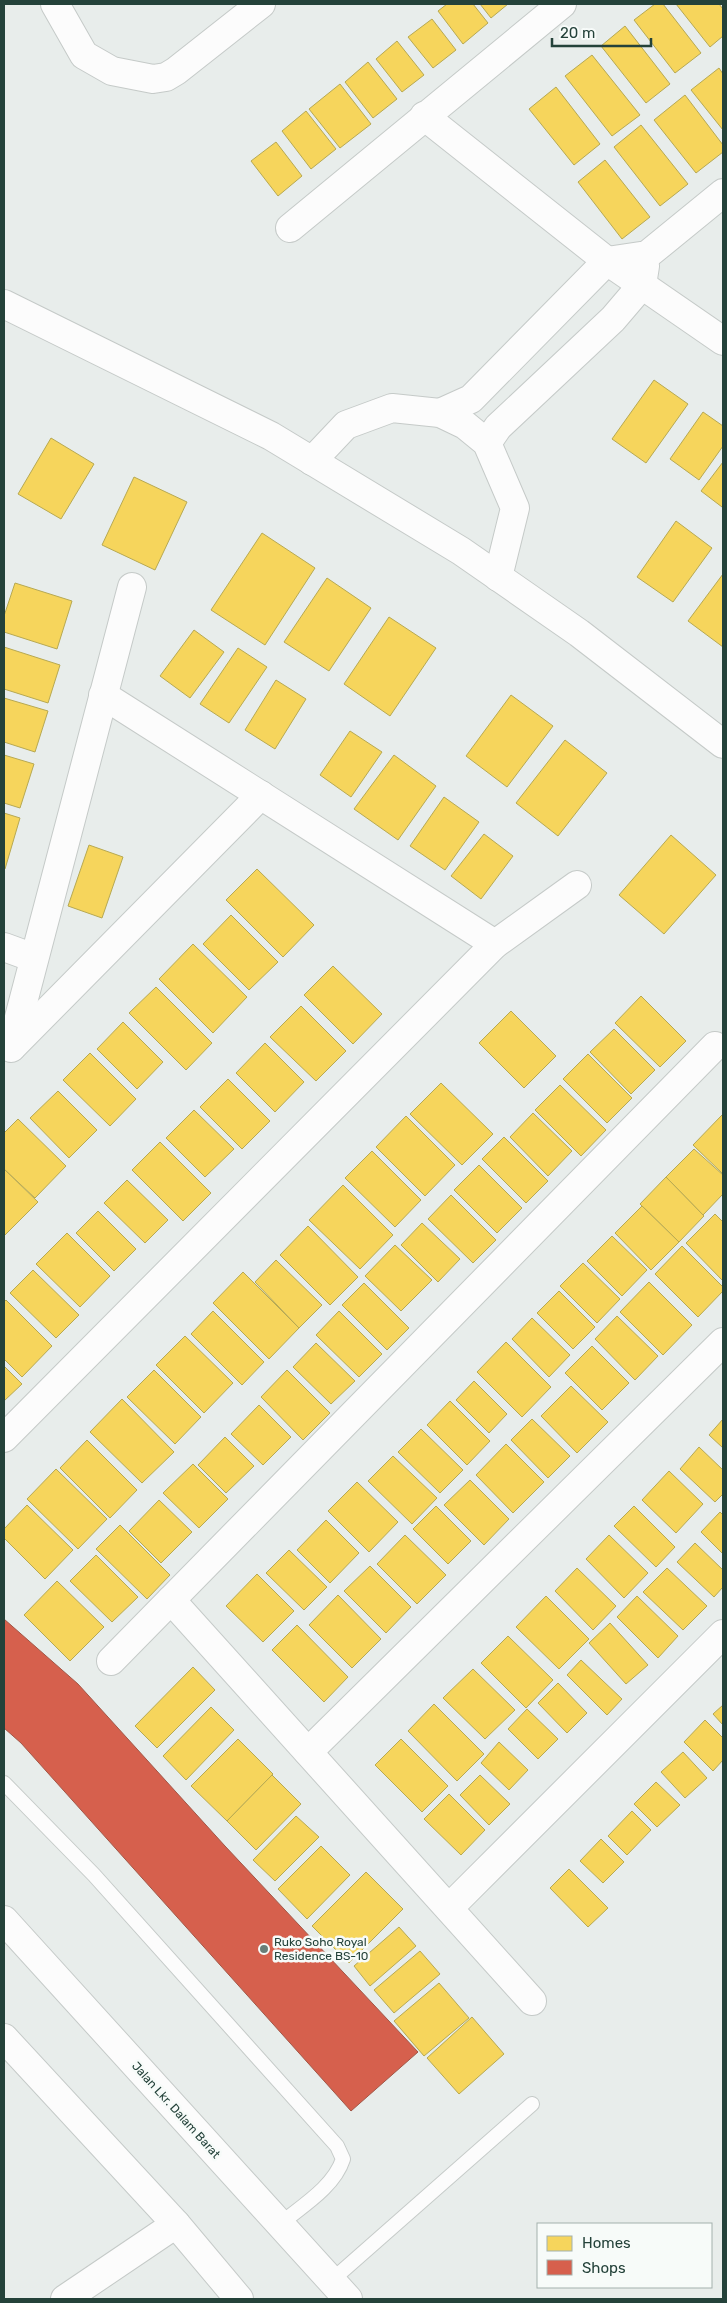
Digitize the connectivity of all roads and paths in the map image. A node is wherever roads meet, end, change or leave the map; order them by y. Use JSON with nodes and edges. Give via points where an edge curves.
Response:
{"nodes":[{"id":1,"x":55,"y":4,"type":"edge"},
{"id":2,"x":261,"y":4,"type":"edge"},
{"id":3,"x":562,"y":4,"type":"edge"},
{"id":4,"x":424,"y":116,"type":"junction"},
{"id":5,"x":723,"y":193,"type":"edge"},
{"id":6,"x":290,"y":228,"type":"dead end"},
{"id":7,"x":647,"y":255,"type":"junction"},
{"id":8,"x":607,"y":261,"type":"junction"},
{"id":9,"x":642,"y":285,"type":"junction"},
{"id":10,"x":4,"y":304,"type":"edge"},
{"id":11,"x":723,"y":341,"type":"edge"},
{"id":12,"x":440,"y":413,"type":"junction"},
{"id":13,"x":487,"y":443,"type":"junction"},
{"id":14,"x":312,"y":461,"type":"junction"},
{"id":15,"x":498,"y":578,"type":"junction"},
{"id":16,"x":132,"y":587,"type":"dead end"},
{"id":17,"x":103,"y":695,"type":"junction"},
{"id":18,"x":723,"y":744,"type":"edge"},
{"id":19,"x":261,"y":795,"type":"junction"},
{"id":20,"x":576,"y":884,"type":"dead end"},
{"id":21,"x":496,"y":944,"type":"junction"},
{"id":22,"x":4,"y":947,"type":"edge"},
{"id":23,"x":34,"y":958,"type":"junction"},
{"id":24,"x":14,"y":991,"type":"edge"},
{"id":25,"x":715,"y":1046,"type":"dead end"},
{"id":26,"x":7,"y":1052,"type":"edge"},
{"id":27,"x":723,"y":1342,"type":"edge"},
{"id":28,"x":4,"y":1438,"type":"edge"},
{"id":29,"x":171,"y":1600,"type":"junction"},
{"id":30,"x":723,"y":1634,"type":"edge"},
{"id":31,"x":111,"y":1661,"type":"dead end"},
{"id":32,"x":308,"y":1752,"type":"junction"},
{"id":33,"x":4,"y":1783,"type":"edge"},
{"id":34,"x":448,"y":1908,"type":"junction"},
{"id":35,"x":4,"y":1920,"type":"edge"},
{"id":36,"x":532,"y":2001,"type":"dead end"},
{"id":37,"x":4,"y":2038,"type":"edge"},
{"id":38,"x":532,"y":2104,"type":"dead end"},
{"id":39,"x":176,"y":2224,"type":"junction"},
{"id":40,"x":280,"y":2224,"type":"junction"},
{"id":41,"x":340,"y":2290,"type":"edge"},
{"id":42,"x":65,"y":2299,"type":"edge"},
{"id":43,"x":239,"y":2299,"type":"edge"}],
"edges":[{"from":1,"to":2,"type":"street","via":[[84,55],[112,71],[153,79],[176,71]]},
{"from":3,"to":4,"type":"street"},
{"from":4,"to":6,"type":"street"},
{"from":4,"to":8,"type":"street"},
{"from":5,"to":7,"type":"street"},
{"from":7,"to":8,"type":"street"},
{"from":7,"to":9,"type":"street"},
{"from":8,"to":9,"type":"street"},
{"from":8,"to":12,"type":"street","via":[[470,399]]},
{"from":9,"to":11,"type":"street"},
{"from":9,"to":13,"type":"street","via":[[613,319],[498,427]]},
{"from":10,"to":14,"type":"street","via":[[272,436]]},
{"from":12,"to":13,"type":"street","via":[[466,425]]},
{"from":12,"to":14,"type":"street","via":[[392,408],[346,425]]},
{"from":13,"to":15,"type":"street","via":[[516,508]]},
{"from":14,"to":15,"type":"street","via":[[461,551]]},
{"from":15,"to":18,"type":"street","via":[[579,633]]},
{"from":16,"to":17,"type":"street"},
{"from":17,"to":19,"type":"street"},
{"from":17,"to":23,"type":"street"},
{"from":19,"to":21,"type":"street"},
{"from":19,"to":26,"type":"street"},
{"from":20,"to":21,"type":"street"},
{"from":21,"to":28,"type":"street"},
{"from":22,"to":23,"type":"street"},
{"from":23,"to":24,"type":"street"},
{"from":24,"to":26,"type":"street"},
{"from":25,"to":29,"type":"street"},
{"from":27,"to":32,"type":"street"},
{"from":29,"to":31,"type":"street"},
{"from":29,"to":32,"type":"street"},
{"from":30,"to":34,"type":"street"},
{"from":32,"to":34,"type":"street"},
{"from":33,"to":40,"type":"lane","via":[[94,1875],[337,2146],[343,2159],[340,2170]]},
{"from":34,"to":36,"type":"street"},
{"from":35,"to":40,"type":"street","name":"Jalan Lkr. Dalam Barat"},
{"from":37,"to":39,"type":"street"},
{"from":38,"to":41,"type":"lane"},
{"from":39,"to":42,"type":"street"},
{"from":39,"to":43,"type":"street"},
{"from":40,"to":41,"type":"street","name":"Jalan Lkr. Dalam Barat"}]}
